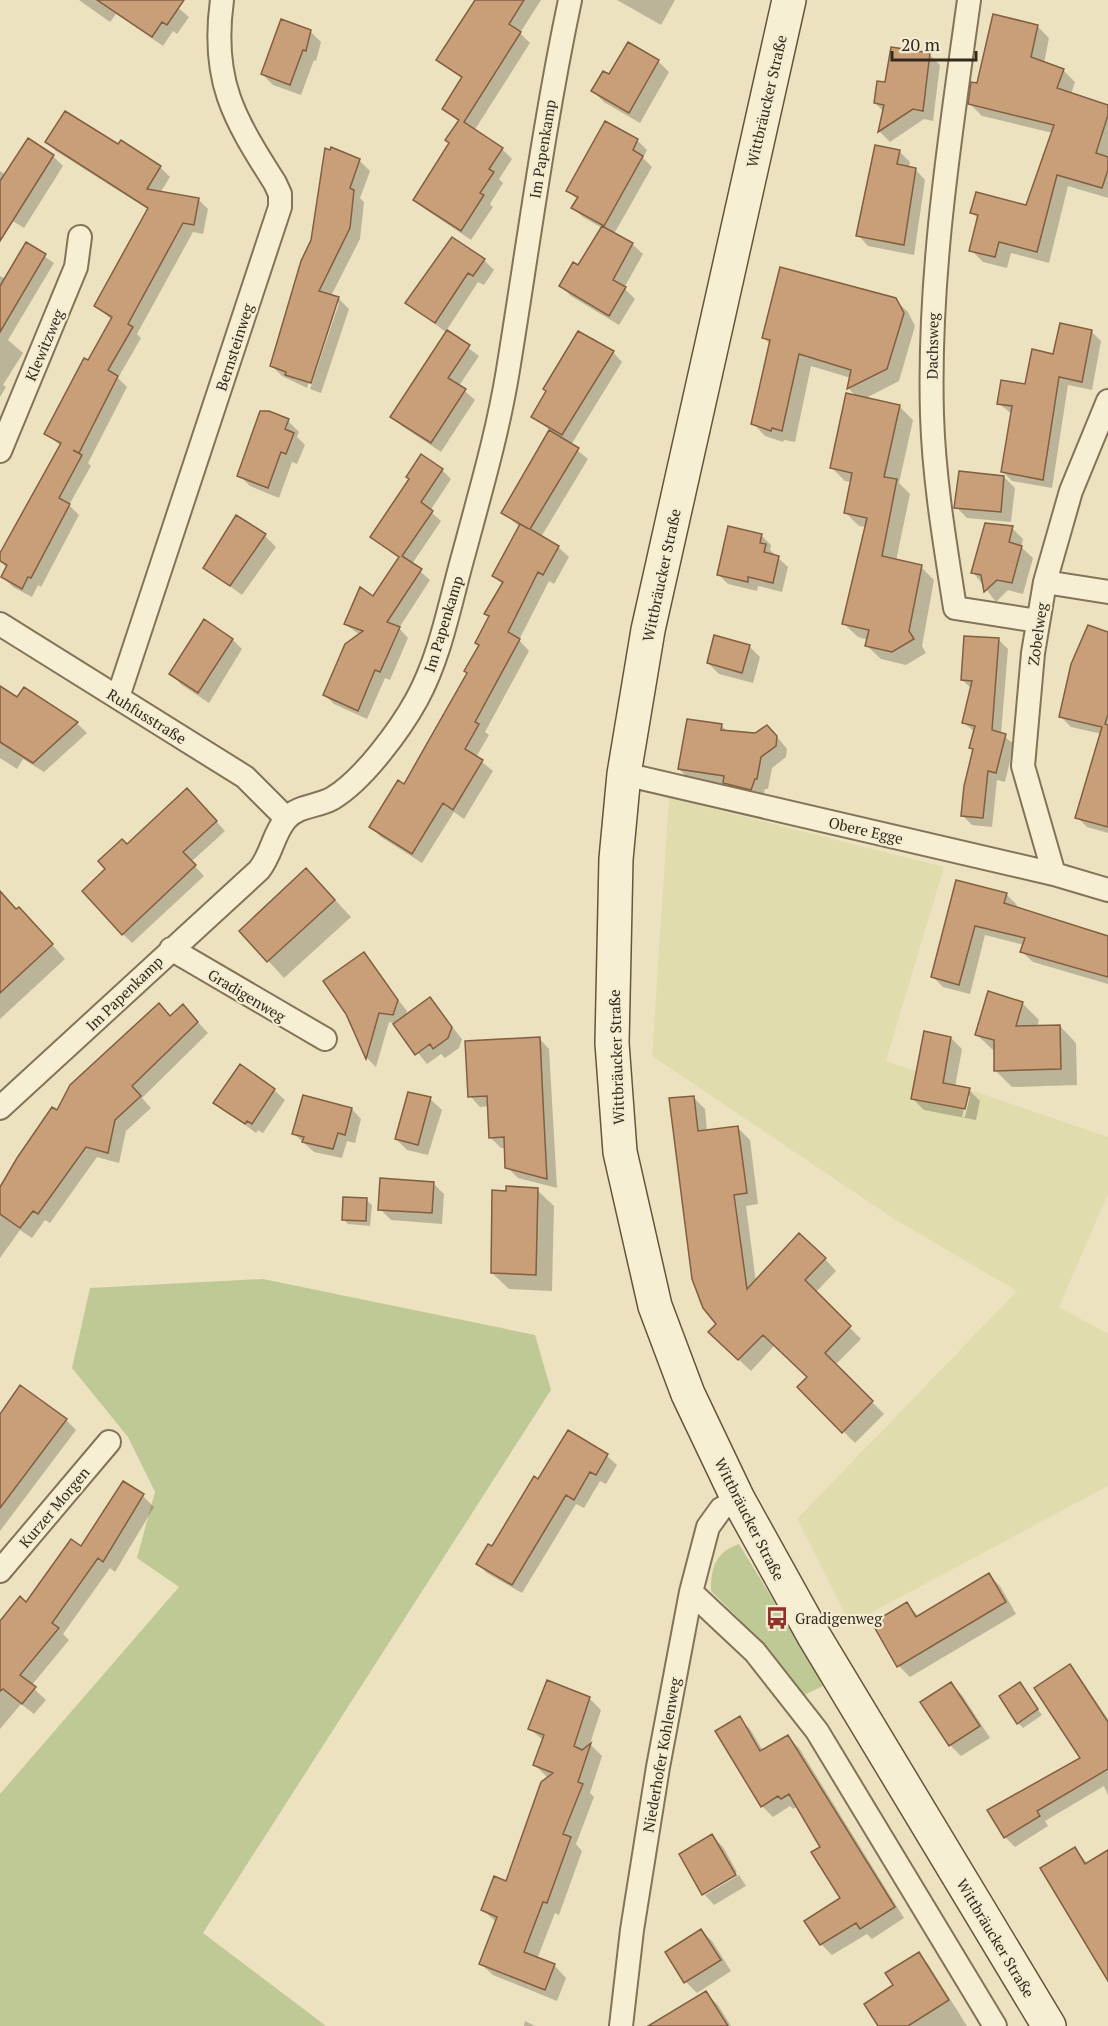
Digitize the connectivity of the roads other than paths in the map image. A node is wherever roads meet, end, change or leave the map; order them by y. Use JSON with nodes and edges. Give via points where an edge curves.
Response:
{"nodes":[{"id":1,"x":222,"y":0,"type":"edge"},
{"id":2,"x":570,"y":0,"type":"edge"},
{"id":3,"x":789,"y":0,"type":"edge"},
{"id":4,"x":969,"y":0,"type":"edge"},
{"id":5,"x":80,"y":237,"type":"dead end"},
{"id":6,"x":1108,"y":401,"type":"edge"},
{"id":7,"x":0,"y":451,"type":"edge"},
{"id":8,"x":1045,"y":582,"type":"junction"},
{"id":9,"x":1108,"y":592,"type":"edge"},
{"id":10,"x":1038,"y":621,"type":"junction"},
{"id":11,"x":0,"y":624,"type":"edge"},
{"id":12,"x":118,"y":698,"type":"junction"},
{"id":13,"x":624,"y":774,"type":"junction"},
{"id":14,"x":286,"y":818,"type":"junction"},
{"id":15,"x":1054,"y":874,"type":"junction"},
{"id":16,"x":1108,"y":890,"type":"edge"},
{"id":17,"x":171,"y":949,"type":"junction"},
{"id":18,"x":325,"y":1039,"type":"dead end"},
{"id":19,"x":0,"y":1108,"type":"edge"},
{"id":20,"x":109,"y":1442,"type":"dead end"},
{"id":21,"x":738,"y":1498,"type":"junction"},
{"id":22,"x":0,"y":1571,"type":"edge"},
{"id":23,"x":691,"y":1592,"type":"junction"},
{"id":24,"x":621,"y":2026,"type":"edge"},
{"id":25,"x":995,"y":2026,"type":"edge"},
{"id":26,"x":1049,"y":2026,"type":"edge"}],
"edges":[{"from":1,"to":12,"type":"street","name":"Bernsteinweg","via":[[219,48],[224,84],[236,119],[275,183],[280,207]]},
{"from":2,"to":14,"type":"street","name":"Im Papenkamp","via":[[549,102],[503,395],[435,658],[416,700],[358,776],[336,796]]},
{"from":3,"to":13,"type":"main road","name":"Wittbräucker Straße","via":[[648,630]]},
{"from":4,"to":10,"type":"street","name":"Dachsweg","via":[[947,160],[933,304],[932,417],[939,508],[955,608]]},
{"from":5,"to":7,"type":"street","name":"Klewitzweg","via":[[76,267]]},
{"from":6,"to":8,"type":"street","name":"Zobelweg","via":[[1071,491]]},
{"from":8,"to":9,"type":"street"},
{"from":8,"to":10,"type":"street","name":"Zobelweg"},
{"from":10,"to":15,"type":"street","name":"Zobelweg","via":[[1023,766]]},
{"from":11,"to":12,"type":"street","name":"Ruhfusstraße"},
{"from":12,"to":14,"type":"street","name":"Ruhfusstraße","via":[[245,777]]},
{"from":13,"to":15,"type":"street","name":"Obere Egge"},
{"from":13,"to":21,"type":"main road","name":"Wittbräucker Straße","via":[[616,859],[612,1043],[620,1152],[655,1306],[688,1394]]},
{"from":14,"to":17,"type":"street","name":"Im Papenkamp","via":[[259,870]]},
{"from":15,"to":16,"type":"street","name":"Obere Egge"},
{"from":17,"to":18,"type":"street","name":"Gradigenweg"},
{"from":17,"to":19,"type":"street","name":"Im Papenkamp"},
{"from":20,"to":22,"type":"street","name":"Kurzer Morgen"},
{"from":21,"to":23,"type":"street","name":"Niederhofer Kohlenweg","via":[[721,1509],[708,1527]]},
{"from":21,"to":26,"type":"main road","name":"Wittbräucker Straße","via":[[809,1629]]},
{"from":23,"to":24,"type":"street","name":"Niederhofer Kohlenweg","via":[[658,1767]]},
{"from":23,"to":25,"type":"street","via":[[755,1652],[816,1731]]}]}
